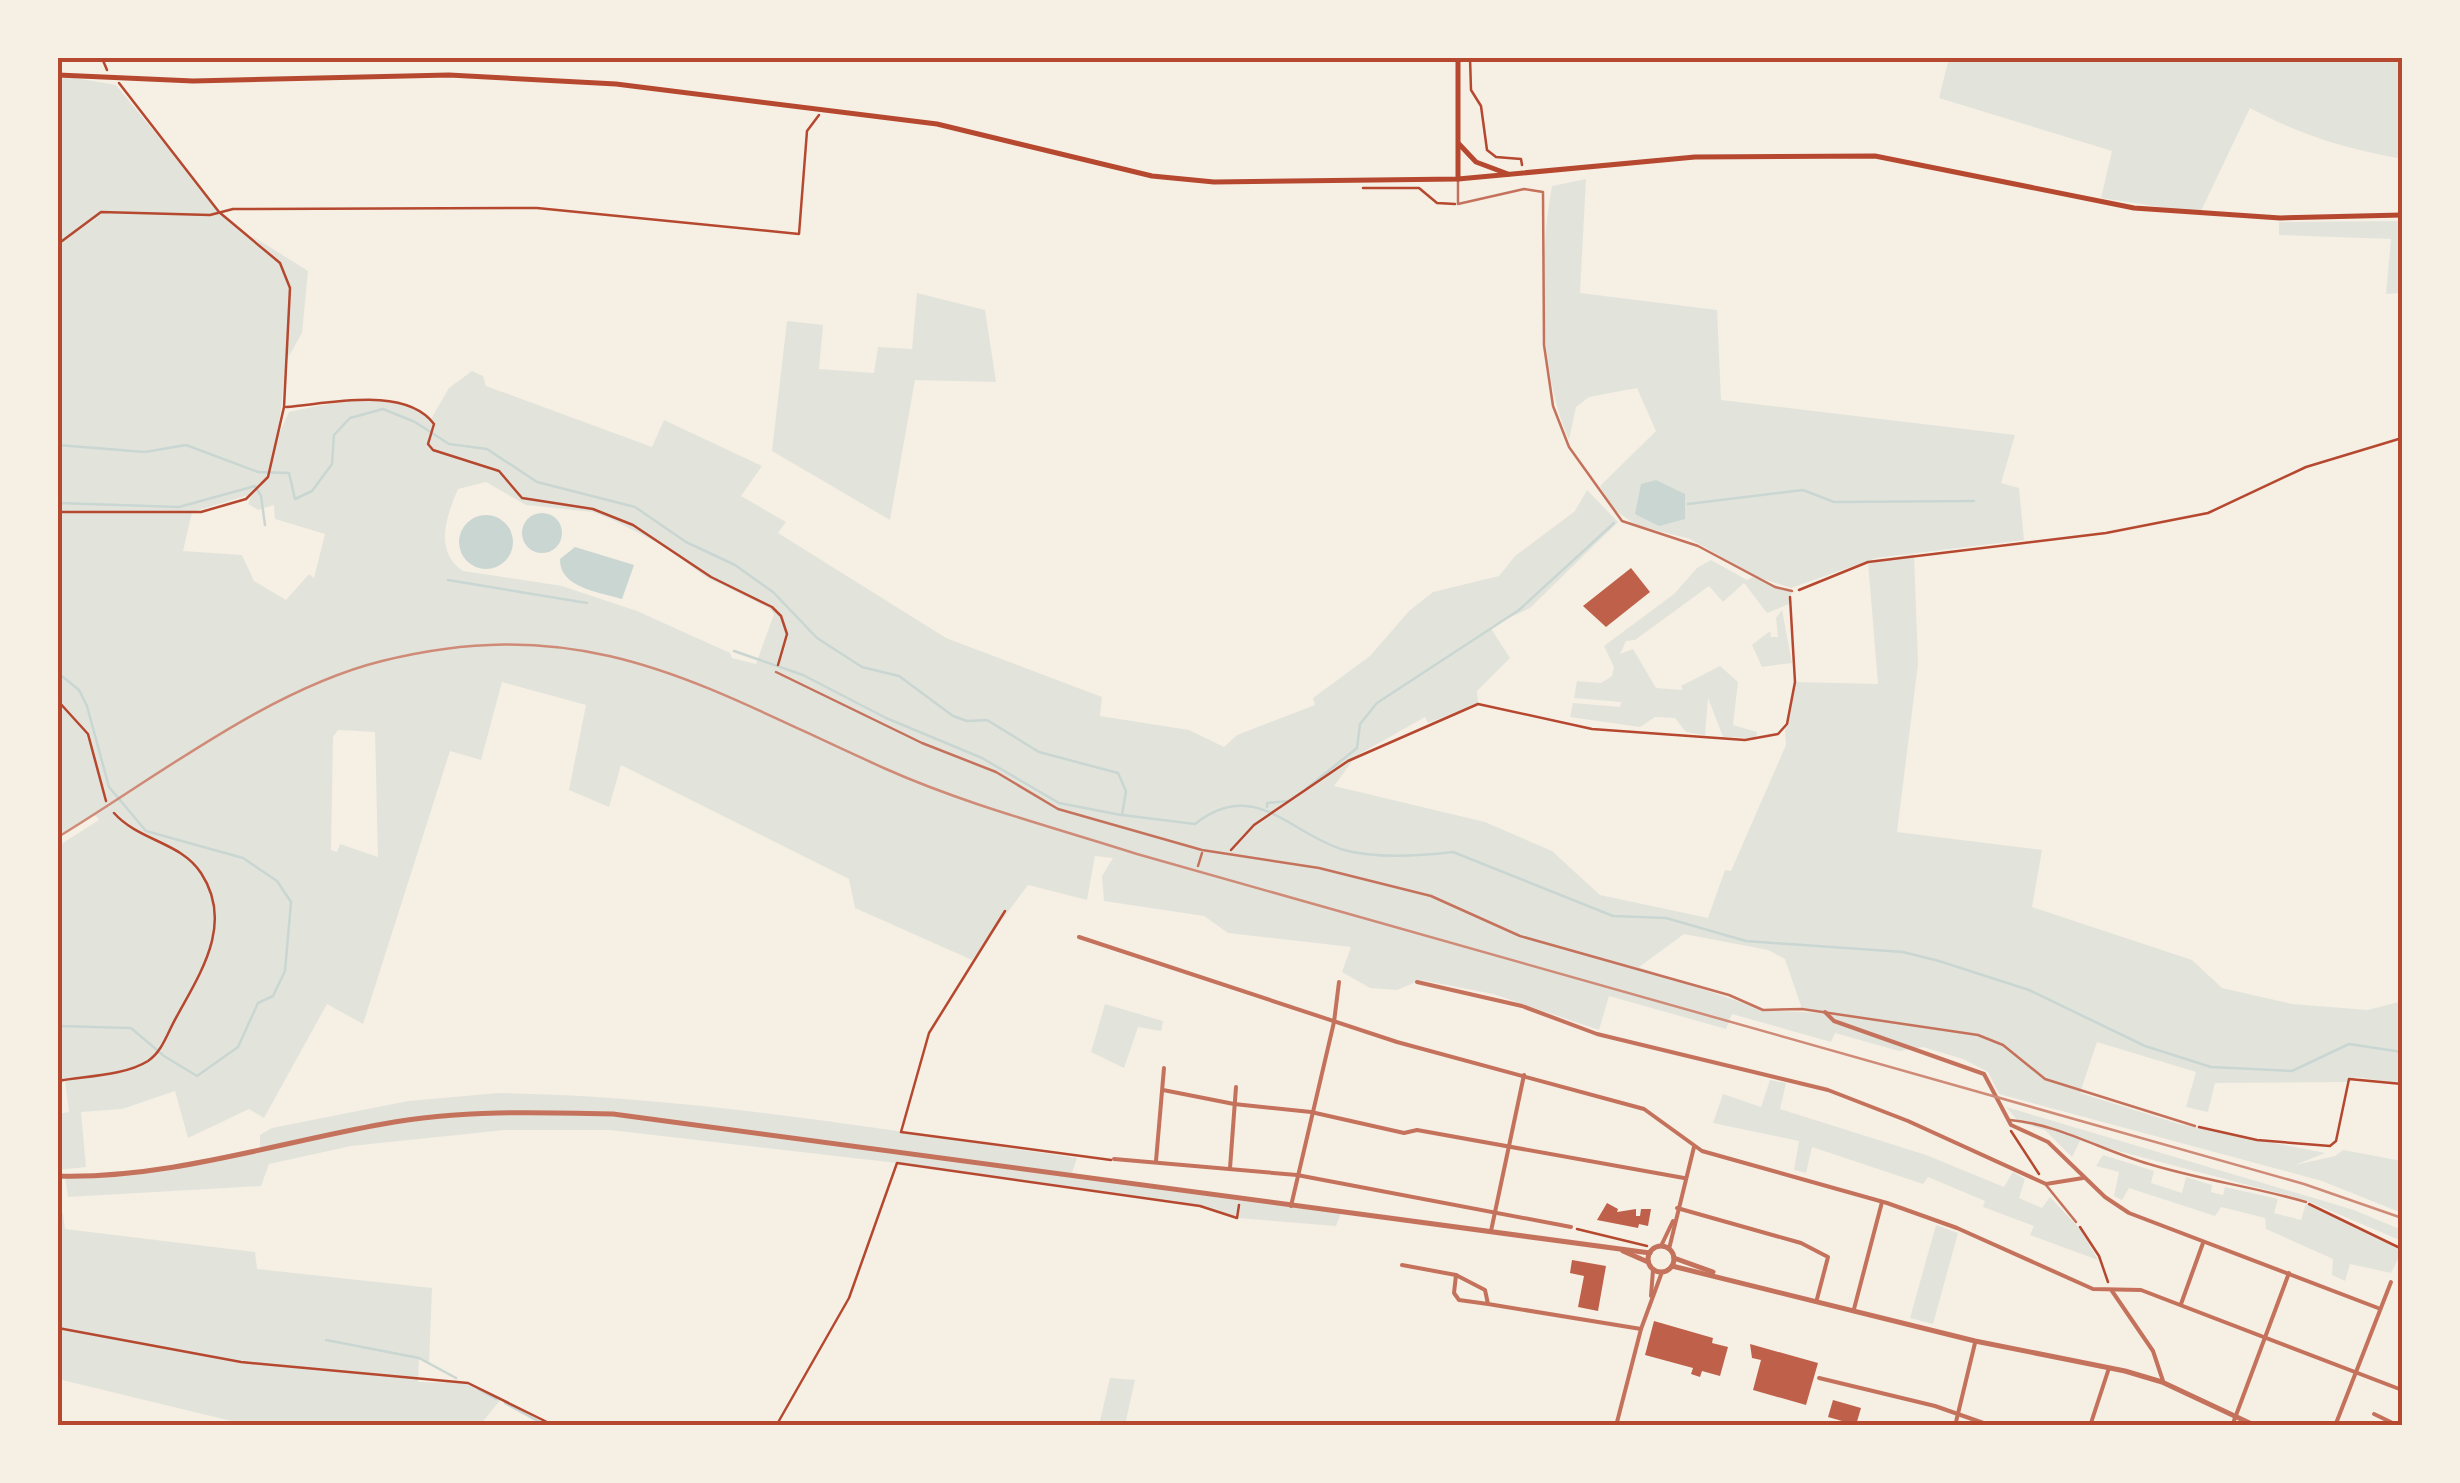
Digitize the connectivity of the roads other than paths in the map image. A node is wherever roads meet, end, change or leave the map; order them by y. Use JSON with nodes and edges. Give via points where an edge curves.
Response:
{"nodes":[{"id":1,"x":1458,"y":58,"type":"edge"},
{"id":2,"x":58,"y":75,"type":"edge"},
{"id":3,"x":1458,"y":142,"type":"junction"},
{"id":4,"x":1510,"y":175,"type":"junction"},
{"id":5,"x":1458,"y":178,"type":"junction"},
{"id":6,"x":2402,"y":215,"type":"edge"},
{"id":7,"x":1792,"y":591,"type":"road end"},
{"id":8,"x":776,"y":672,"type":"dead end"},
{"id":9,"x":1202,"y":850,"type":"junction"},
{"id":10,"x":1198,"y":866,"type":"dead end"},
{"id":11,"x":1079,"y":937,"type":"dead end"},
{"id":12,"x":1339,"y":982,"type":"dead end"},
{"id":13,"x":1417,"y":982,"type":"dead end"},
{"id":14,"x":1825,"y":1012,"type":"junction"},
{"id":15,"x":1334,"y":1022,"type":"junction"},
{"id":16,"x":1164,"y":1068,"type":"dead end"},
{"id":17,"x":1524,"y":1075,"type":"junction"},
{"id":18,"x":1236,"y":1087,"type":"dead end"},
{"id":19,"x":1163,"y":1090,"type":"junction"},
{"id":20,"x":1234,"y":1104,"type":"junction"},
{"id":21,"x":1311,"y":1112,"type":"junction"},
{"id":22,"x":2009,"y":1122,"type":"junction"},
{"id":23,"x":2195,"y":1126,"type":"road end"},
{"id":24,"x":1508,"y":1148,"type":"junction"},
{"id":25,"x":1694,"y":1148,"type":"junction"},
{"id":26,"x":1114,"y":1159,"type":"road end"},
{"id":27,"x":1156,"y":1161,"type":"junction"},
{"id":28,"x":1230,"y":1168,"type":"junction"},
{"id":29,"x":1297,"y":1175,"type":"junction"},
{"id":30,"x":58,"y":1176,"type":"edge"},
{"id":31,"x":1684,"y":1178,"type":"junction"},
{"id":32,"x":2083,"y":1178,"type":"junction"},
{"id":33,"x":2046,"y":1184,"type":"junction"},
{"id":34,"x":1882,"y":1201,"type":"junction"},
{"id":35,"x":2306,"y":1202,"type":"road end"},
{"id":36,"x":1291,"y":1206,"type":"junction"},
{"id":37,"x":1677,"y":1208,"type":"junction"},
{"id":38,"x":1495,"y":1212,"type":"junction"},
{"id":39,"x":1673,"y":1221,"type":"junction"},
{"id":40,"x":2076,"y":1222,"type":"road end"},
{"id":41,"x":1571,"y":1227,"type":"road end"},
{"id":42,"x":1491,"y":1231,"type":"junction"},
{"id":43,"x":2203,"y":1242,"type":"junction"},
{"id":44,"x":1661,"y":1246,"type":"junction"},
{"id":45,"x":1670,"y":1249,"type":"junction"},
{"id":46,"x":1623,"y":1251,"type":"junction"},
{"id":47,"x":1650,"y":1252,"type":"junction"},
{"id":48,"x":1674,"y":1258,"type":"junction"},
{"id":49,"x":1648,"y":1262,"type":"junction"},
{"id":50,"x":1402,"y":1265,"type":"dead end"},
{"id":51,"x":1672,"y":1266,"type":"junction"},
{"id":52,"x":1653,"y":1270,"type":"junction"},
{"id":53,"x":1662,"y":1272,"type":"junction"},
{"id":54,"x":2289,"y":1273,"type":"junction"},
{"id":55,"x":1715,"y":1274,"type":"junction"},
{"id":56,"x":1456,"y":1276,"type":"junction"},
{"id":57,"x":2391,"y":1282,"type":"dead end"},
{"id":58,"x":2112,"y":1291,"type":"junction"},
{"id":59,"x":1651,"y":1296,"type":"junction"},
{"id":60,"x":1817,"y":1299,"type":"junction"},
{"id":61,"x":1488,"y":1304,"type":"junction"},
{"id":62,"x":2180,"y":1304,"type":"junction"},
{"id":63,"x":2378,"y":1308,"type":"junction"},
{"id":64,"x":1854,"y":1309,"type":"junction"},
{"id":65,"x":1641,"y":1329,"type":"junction"},
{"id":66,"x":2266,"y":1338,"type":"junction"},
{"id":67,"x":1975,"y":1341,"type":"junction"},
{"id":68,"x":2109,"y":1368,"type":"junction"},
{"id":69,"x":2354,"y":1372,"type":"junction"},
{"id":70,"x":1820,"y":1378,"type":"dead end"},
{"id":71,"x":2162,"y":1382,"type":"junction"},
{"id":72,"x":2402,"y":1390,"type":"edge"},
{"id":73,"x":1958,"y":1413,"type":"junction"},
{"id":74,"x":2374,"y":1414,"type":"dead end"},
{"id":75,"x":2236,"y":1416,"type":"junction"},
{"id":76,"x":1616,"y":1426,"type":"edge"},
{"id":77,"x":1955,"y":1426,"type":"edge"},
{"id":78,"x":1992,"y":1426,"type":"edge"},
{"id":79,"x":2090,"y":1426,"type":"edge"},
{"id":80,"x":2232,"y":1426,"type":"edge"},
{"id":81,"x":2256,"y":1426,"type":"edge"},
{"id":82,"x":2335,"y":1426,"type":"edge"},
{"id":83,"x":2399,"y":1426,"type":"edge"}],
"edges":[{"from":1,"to":3,"type":"main road"},
{"from":2,"to":5,"type":"main road","via":[[449,75],[616,84],[938,124],[1152,176],[1214,182]]},
{"from":3,"to":4,"type":"main road","via":[[1476,162]]},
{"from":3,"to":5,"type":"main road"},
{"from":4,"to":5,"type":"main road"},
{"from":4,"to":6,"type":"main road","via":[[1695,156],[1875,156],[2134,208],[2280,218]]},
{"from":5,"to":7,"type":"lane","via":[[1458,204],[1524,189],[1542,192],[1542,319],[1552,406],[1569,447],[1610,510],[1633,528],[1698,546]]},
{"from":8,"to":9,"type":"lane","via":[[1006,777],[1048,806]]},
{"from":9,"to":10,"type":"lane"},
{"from":9,"to":14,"type":"lane","via":[[1319,868],[1431,896],[1520,936],[1729,994],[1751,1006]]},
{"from":11,"to":15,"type":"street"},
{"from":12,"to":15,"type":"street"},
{"from":13,"to":33,"type":"street","via":[[1828,1090]]},
{"from":14,"to":22,"type":"street","via":[[1834,1021],[1964,1065],[1992,1084]]},
{"from":14,"to":23,"type":"lane","via":[[1978,1036],[2003,1045],[2045,1079]]},
{"from":15,"to":17,"type":"street"},
{"from":15,"to":21,"type":"street"},
{"from":16,"to":19,"type":"street"},
{"from":17,"to":24,"type":"street"},
{"from":17,"to":25,"type":"street","via":[[1644,1109]]},
{"from":18,"to":20,"type":"street"},
{"from":19,"to":20,"type":"street"},
{"from":19,"to":27,"type":"street"},
{"from":20,"to":21,"type":"street"},
{"from":20,"to":28,"type":"street"},
{"from":21,"to":24,"type":"street"},
{"from":21,"to":29,"type":"street"},
{"from":22,"to":32,"type":"street","via":[[2048,1142]]},
{"from":22,"to":35,"type":"lane","via":[[2053,1128],[2125,1157]]},
{"from":24,"to":31,"type":"street"},
{"from":24,"to":38,"type":"street"},
{"from":25,"to":31,"type":"street"},
{"from":25,"to":34,"type":"street"},
{"from":26,"to":27,"type":"street"},
{"from":27,"to":28,"type":"street"},
{"from":28,"to":29,"type":"street"},
{"from":29,"to":36,"type":"street"},
{"from":29,"to":38,"type":"street"},
{"from":30,"to":36,"type":"street","via":[[174,1166],[388,1122],[502,1111],[613,1114]]},
{"from":31,"to":37,"type":"street"},
{"from":32,"to":33,"type":"street"},
{"from":32,"to":43,"type":"street","via":[[2129,1213]]},
{"from":33,"to":40,"type":"lane"},
{"from":34,"to":58,"type":"street","via":[[2093,1289]]},
{"from":34,"to":64,"type":"street"},
{"from":36,"to":42,"type":"street"},
{"from":37,"to":39,"type":"street"},
{"from":37,"to":60,"type":"street","via":[[1828,1257]]},
{"from":38,"to":41,"type":"street"},
{"from":38,"to":42,"type":"street"},
{"from":39,"to":44,"type":"street"},
{"from":39,"to":45,"type":"street"},
{"from":42,"to":46,"type":"street"},
{"from":43,"to":54,"type":"street"},
{"from":43,"to":62,"type":"street"},
{"from":44,"to":45,"type":"street"},
{"from":44,"to":47,"type":"street"},
{"from":45,"to":48,"type":"street"},
{"from":46,"to":47,"type":"street"},
{"from":46,"to":49,"type":"street"},
{"from":47,"to":49,"type":"street"},
{"from":48,"to":51,"type":"street"},
{"from":48,"to":55,"type":"street"},
{"from":49,"to":52,"type":"street"},
{"from":50,"to":56,"type":"street"},
{"from":51,"to":53,"type":"street"},
{"from":51,"to":55,"type":"street"},
{"from":52,"to":53,"type":"street"},
{"from":52,"to":59,"type":"street"},
{"from":53,"to":59,"type":"street"},
{"from":54,"to":63,"type":"street"},
{"from":54,"to":66,"type":"street"},
{"from":55,"to":60,"type":"street"},
{"from":56,"to":61,"type":"street","via":[[1485,1290]]},
{"from":56,"to":61,"type":"street","via":[[1460,1300]]},
{"from":57,"to":63,"type":"street"},
{"from":58,"to":62,"type":"street","via":[[2141,1290]]},
{"from":58,"to":71,"type":"street","via":[[2152,1351]]},
{"from":59,"to":65,"type":"street"},
{"from":60,"to":64,"type":"street"},
{"from":61,"to":65,"type":"street"},
{"from":62,"to":66,"type":"street"},
{"from":63,"to":69,"type":"street"},
{"from":64,"to":67,"type":"street"},
{"from":65,"to":76,"type":"street"},
{"from":66,"to":69,"type":"street"},
{"from":66,"to":75,"type":"street"},
{"from":67,"to":68,"type":"street"},
{"from":67,"to":73,"type":"street"},
{"from":68,"to":71,"type":"street"},
{"from":68,"to":79,"type":"street"},
{"from":69,"to":72,"type":"street"},
{"from":69,"to":82,"type":"street"},
{"from":70,"to":73,"type":"street"},
{"from":71,"to":75,"type":"street"},
{"from":73,"to":77,"type":"street"},
{"from":73,"to":78,"type":"street"},
{"from":74,"to":83,"type":"street"},
{"from":75,"to":80,"type":"street"},
{"from":75,"to":81,"type":"street"}]}
